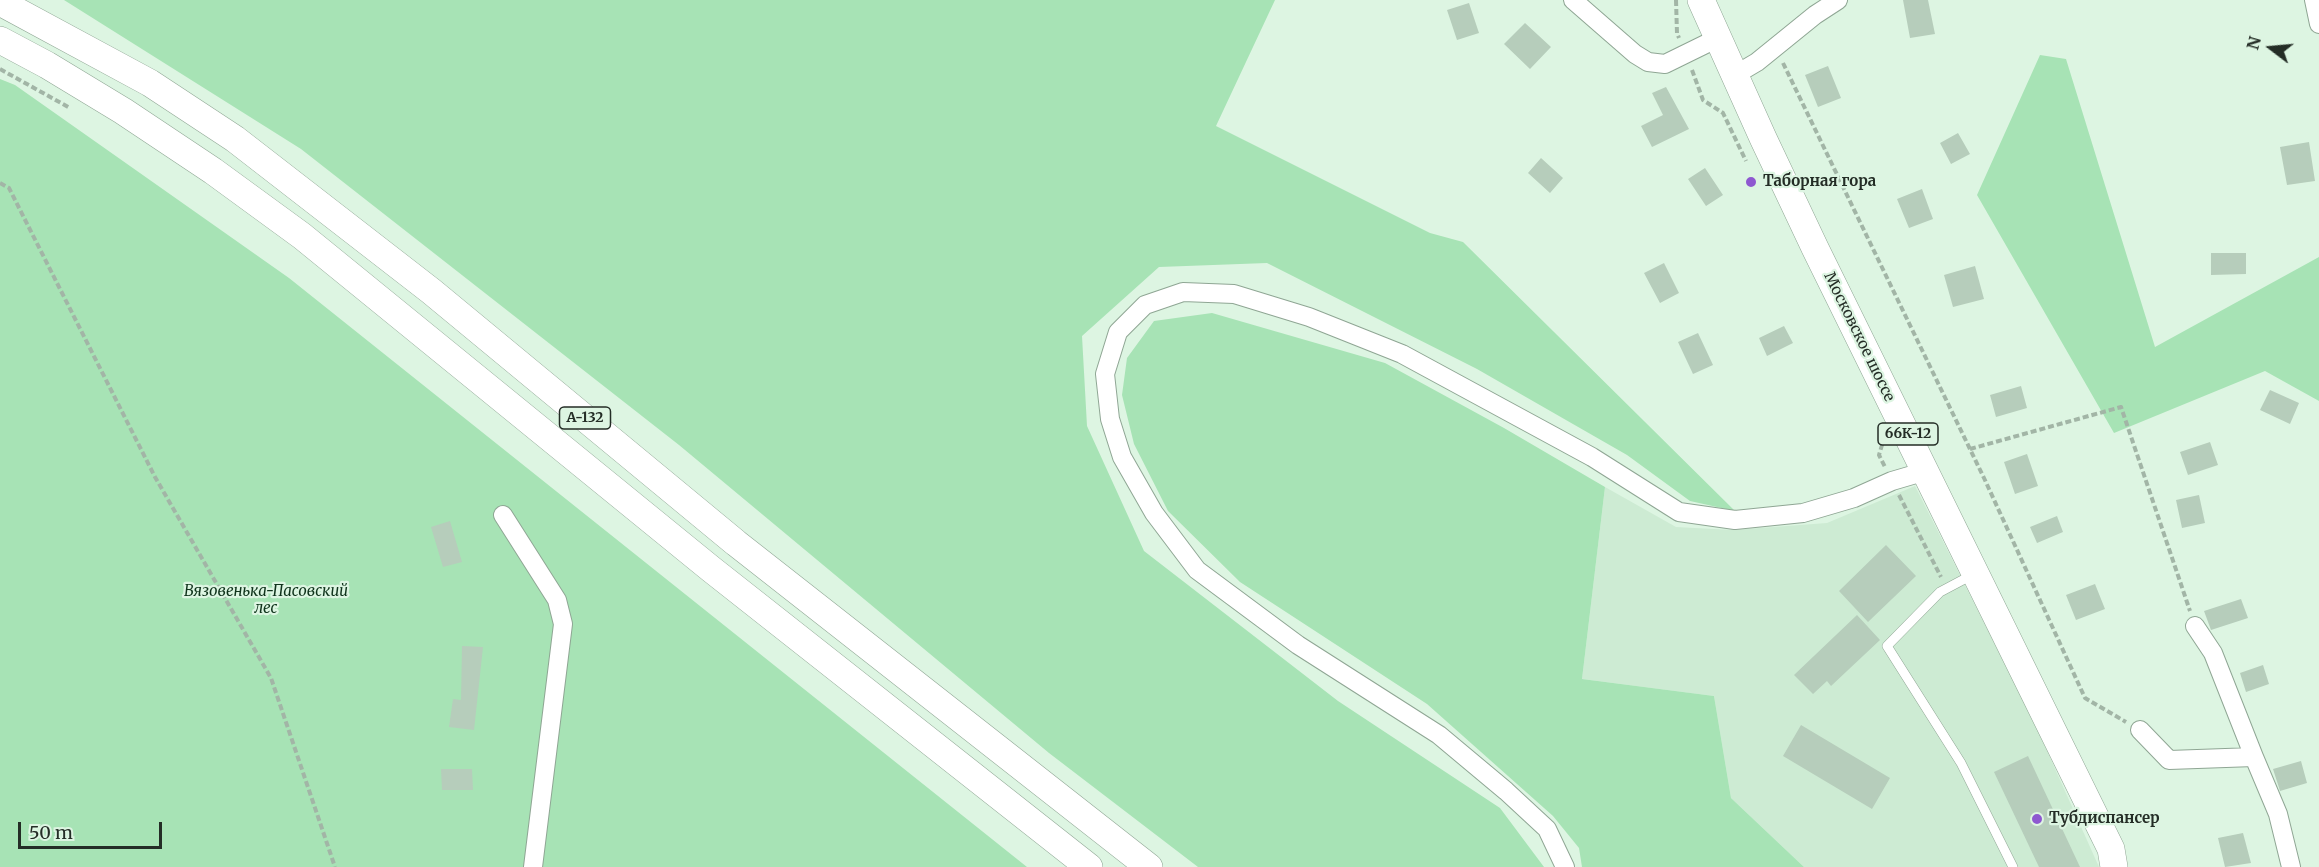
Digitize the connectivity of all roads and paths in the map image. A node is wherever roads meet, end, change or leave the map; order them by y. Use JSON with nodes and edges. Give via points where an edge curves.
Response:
{"nodes":[{"id":1,"x":1573,"y":0,"type":"edge"},
{"id":2,"x":1701,"y":0,"type":"edge"},
{"id":3,"x":1838,"y":0,"type":"edge"},
{"id":4,"x":2314,"y":0,"type":"edge"},
{"id":5,"x":0,"y":2,"type":"edge"},
{"id":6,"x":2319,"y":24,"type":"edge"},
{"id":7,"x":1718,"y":38,"type":"junction"},
{"id":8,"x":0,"y":39,"type":"edge"},
{"id":9,"x":1774,"y":47,"type":"junction"},
{"id":10,"x":1735,"y":75,"type":"junction"},
{"id":11,"x":0,"y":183,"type":"edge"},
{"id":12,"x":1970,"y":449,"type":"junction"},
{"id":13,"x":1926,"y":471,"type":"junction"},
{"id":14,"x":503,"y":515,"type":"dead end"},
{"id":15,"x":1976,"y":573,"type":"junction"},
{"id":16,"x":2195,"y":626,"type":"joint"},
{"id":17,"x":2140,"y":730,"type":"joint"},
{"id":18,"x":2253,"y":757,"type":"junction"},
{"id":19,"x":335,"y":867,"type":"edge"},
{"id":20,"x":533,"y":867,"type":"edge"},
{"id":21,"x":1089,"y":867,"type":"edge"},
{"id":22,"x":1149,"y":867,"type":"edge"},
{"id":23,"x":1565,"y":867,"type":"edge"},
{"id":24,"x":2013,"y":867,"type":"edge"},
{"id":25,"x":2114,"y":867,"type":"edge"},
{"id":26,"x":2291,"y":867,"type":"edge"}],
"edges":[{"from":1,"to":7,"type":"street","via":[[1648,62],[1665,64]]},
{"from":2,"to":7,"type":"main road","name":"Московское шоссе","number":"66К-12"},
{"from":3,"to":9,"type":"street"},
{"from":4,"to":6,"type":"street"},
{"from":5,"to":22,"type":"main road","number":"А-132","via":[[150,83],[235,139],[431,291],[736,543]]},
{"from":7,"to":10,"type":"main road","name":"Московское шоссе","number":"66К-12"},
{"from":8,"to":21,"type":"main road","number":"А-132","via":[[123,111],[302,236],[711,569]]},
{"from":9,"to":10,"type":"street"},
{"from":9,"to":12,"type":"path"},
{"from":10,"to":13,"type":"main road","name":"Московское шоссе","number":"66К-12","via":[[1815,248]]},
{"from":11,"to":19,"type":"path","via":[[9,188],[155,477],[271,678]]},
{"from":12,"to":16,"type":"path","via":[[2121,407]]},
{"from":12,"to":17,"type":"path","via":[[2085,698]]},
{"from":13,"to":15,"type":"main road","name":"Московское шоссе","number":"66К-12"},
{"from":13,"to":23,"type":"street","via":[[1803,513],[1735,520],[1679,512],[1592,457],[1401,354],[1310,317],[1234,294],[1183,292],[1145,305],[1118,332],[1104,374],[1110,419],[1122,457],[1154,513],[1197,570],[1298,645],[1439,735],[1547,829]]},
{"from":14,"to":20,"type":"street","via":[[556,600],[563,624]]},
{"from":15,"to":24,"type":"lane","via":[[1940,592],[1887,646],[1961,763]]},
{"from":15,"to":25,"type":"main road","name":"Московское шоссе","number":"66К-12","via":[[2111,849]]},
{"from":16,"to":18,"type":"street","via":[[2213,653]]},
{"from":17,"to":18,"type":"street","via":[[2169,760]]},
{"from":18,"to":26,"type":"street","via":[[2278,814]]}]}
